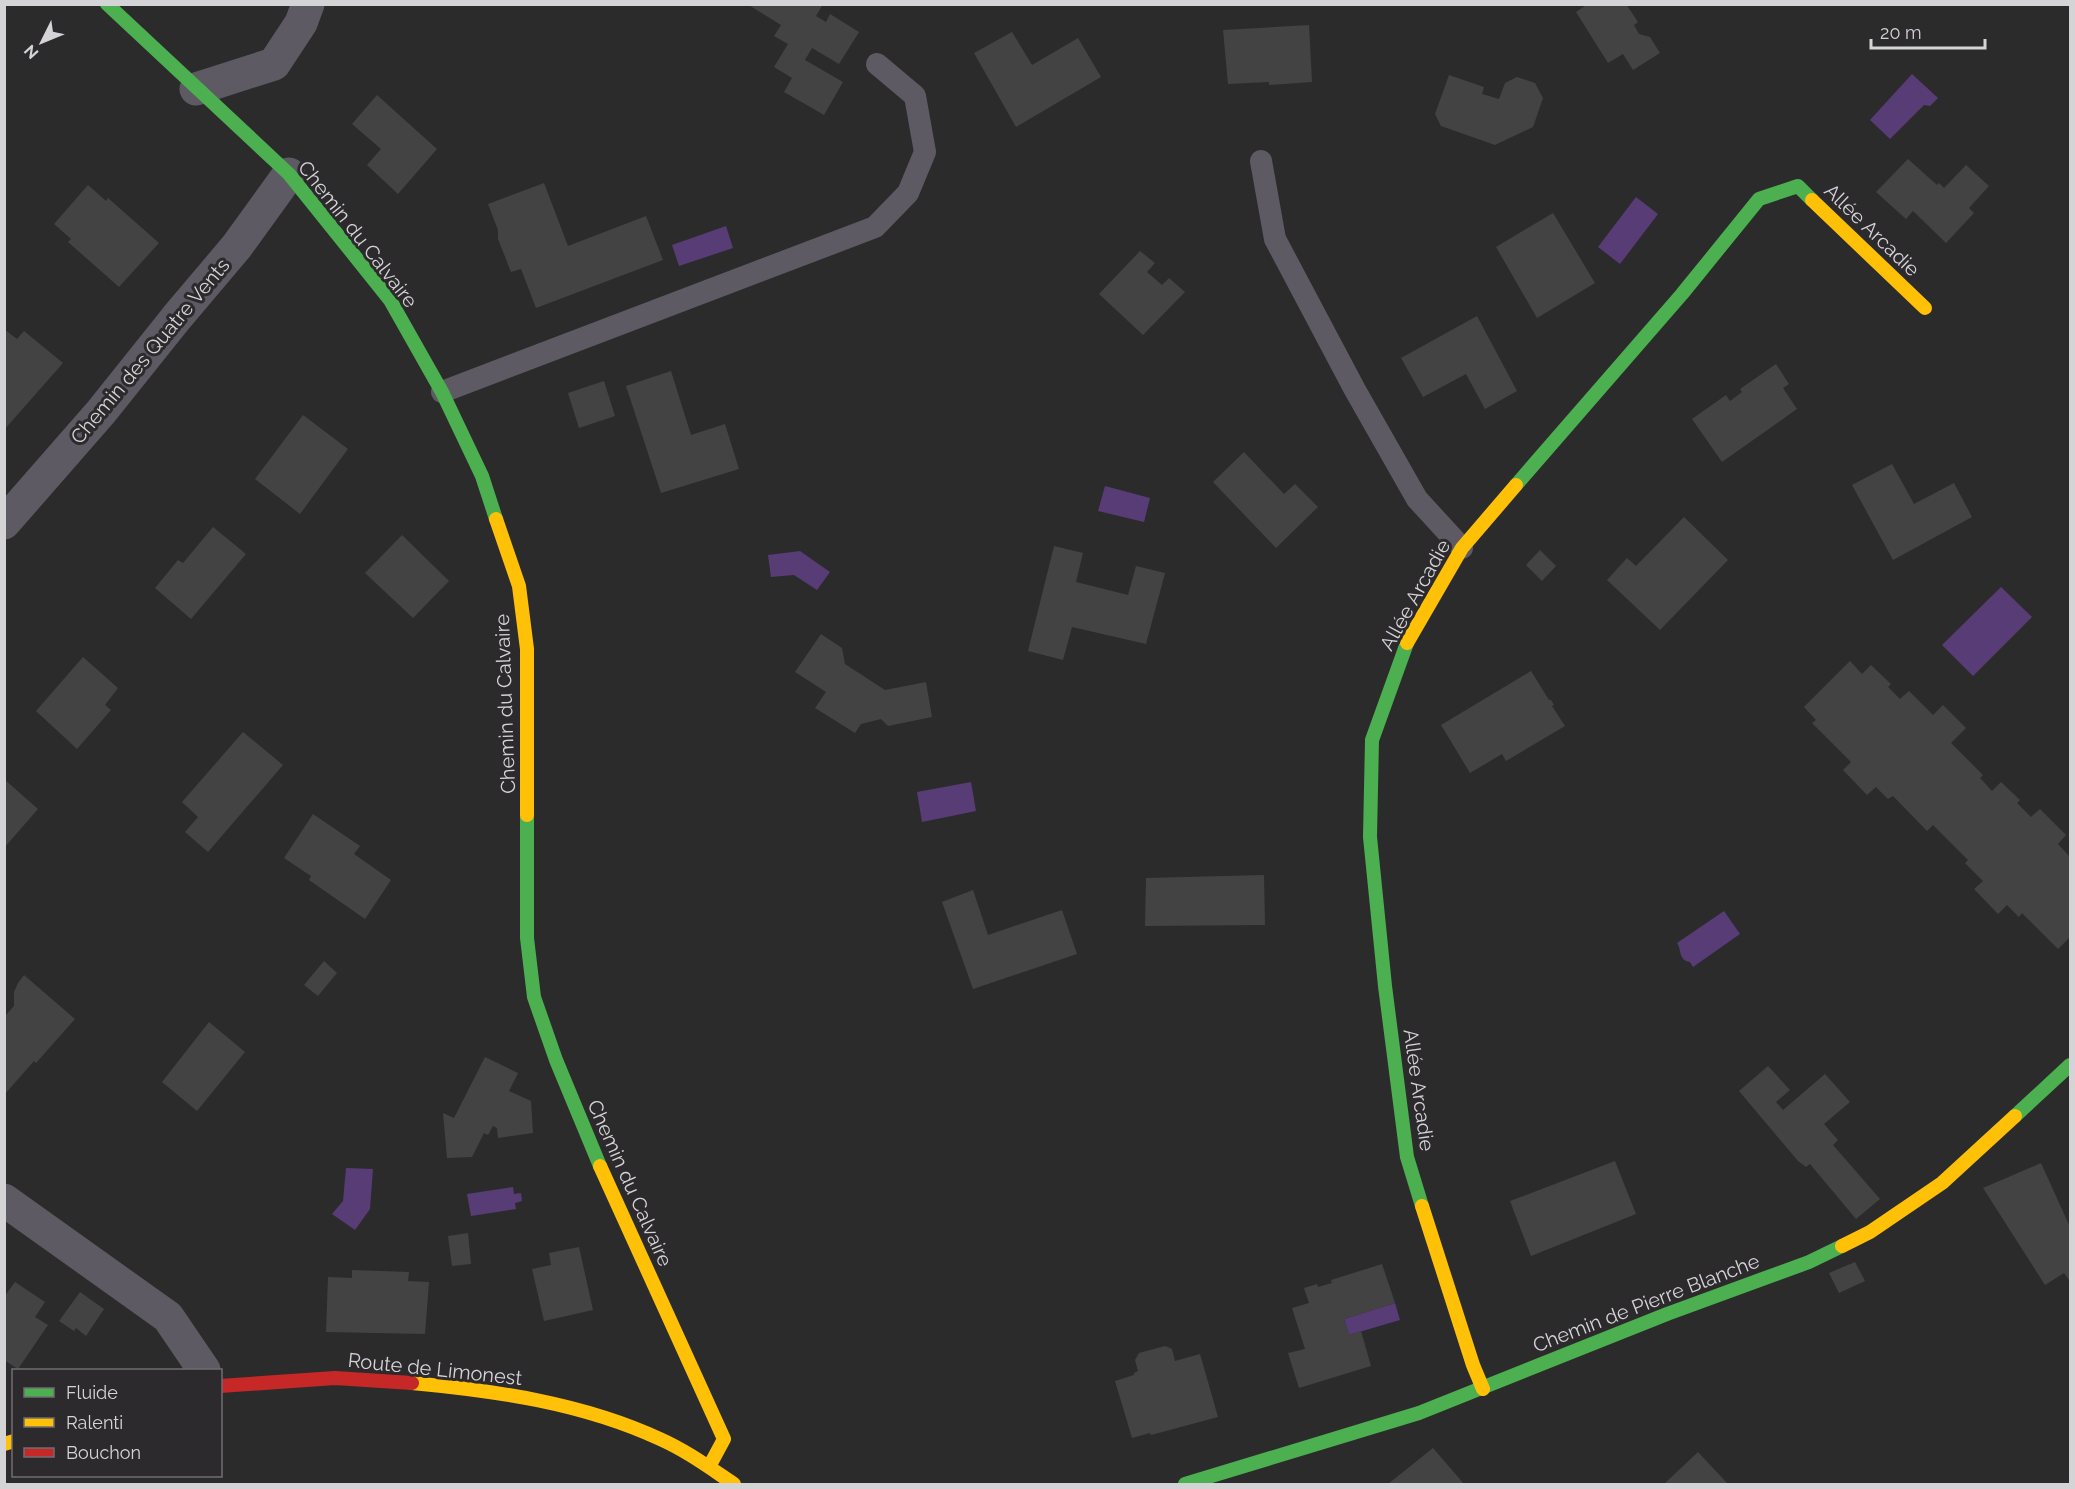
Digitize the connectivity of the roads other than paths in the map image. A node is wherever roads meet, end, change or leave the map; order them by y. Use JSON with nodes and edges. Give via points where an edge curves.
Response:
{"nodes":[{"id":1,"x":107,"y":4,"type":"edge"},
{"id":2,"x":308,"y":4,"type":"edge"},
{"id":3,"x":877,"y":64,"type":"dead end"},
{"id":4,"x":196,"y":89,"type":"junction"},
{"id":5,"x":1262,"y":161,"type":"dead end"},
{"id":6,"x":289,"y":174,"type":"junction"},
{"id":7,"x":1925,"y":308,"type":"dead end"},
{"id":8,"x":442,"y":392,"type":"junction"},
{"id":9,"x":4,"y":523,"type":"edge"},
{"id":10,"x":1462,"y":548,"type":"junction"},
{"id":11,"x":2070,"y":1065,"type":"edge"},
{"id":12,"x":4,"y":1200,"type":"edge"},
{"id":13,"x":203,"y":1369,"type":"edge"},
{"id":14,"x":222,"y":1386,"type":"edge"},
{"id":15,"x":1483,"y":1389,"type":"junction"},
{"id":16,"x":710,"y":1465,"type":"junction"},
{"id":17,"x":734,"y":1485,"type":"edge"},
{"id":18,"x":1185,"y":1485,"type":"edge"}],
"edges":[{"from":1,"to":4,"type":"street","name":"Chemin du Calvaire"},
{"from":2,"to":4,"type":"street","via":[[301,23],[274,64]]},
{"from":3,"to":8,"type":"lane","via":[[915,96],[925,152],[908,193],[875,227]]},
{"from":4,"to":6,"type":"street","name":"Chemin du Calvaire"},
{"from":5,"to":10,"type":"lane","via":[[1275,239],[1417,499]]},
{"from":6,"to":8,"type":"street","name":"Chemin du Calvaire","via":[[390,300]]},
{"from":6,"to":9,"type":"street","name":"Chemin des Quatre Vents","via":[[237,246]]},
{"from":7,"to":10,"type":"street","name":"Allée Arcadie","via":[[1798,186],[1759,199]]},
{"from":8,"to":16,"type":"street","name":"Chemin du Calvaire","via":[[482,476],[519,586],[527,649],[527,938],[534,997],[589,1141],[724,1439]]},
{"from":10,"to":15,"type":"street","name":"Allée Arcadie","via":[[1404,648],[1372,740],[1370,837],[1407,1157]]},
{"from":11,"to":15,"type":"street","name":"Chemin de Pierre Blanche","via":[[1942,1183],[1870,1232],[1809,1262],[1667,1314]]},
{"from":12,"to":13,"type":"street","via":[[168,1317]]},
{"from":14,"to":16,"type":"street","name":"Route de Limonest","via":[[337,1378],[458,1387],[530,1398],[620,1422]]},
{"from":15,"to":18,"type":"street","name":"Chemin de Pierre Blanche","via":[[1419,1413]]},
{"from":16,"to":17,"type":"street","name":"Route de Limonest"}]}
